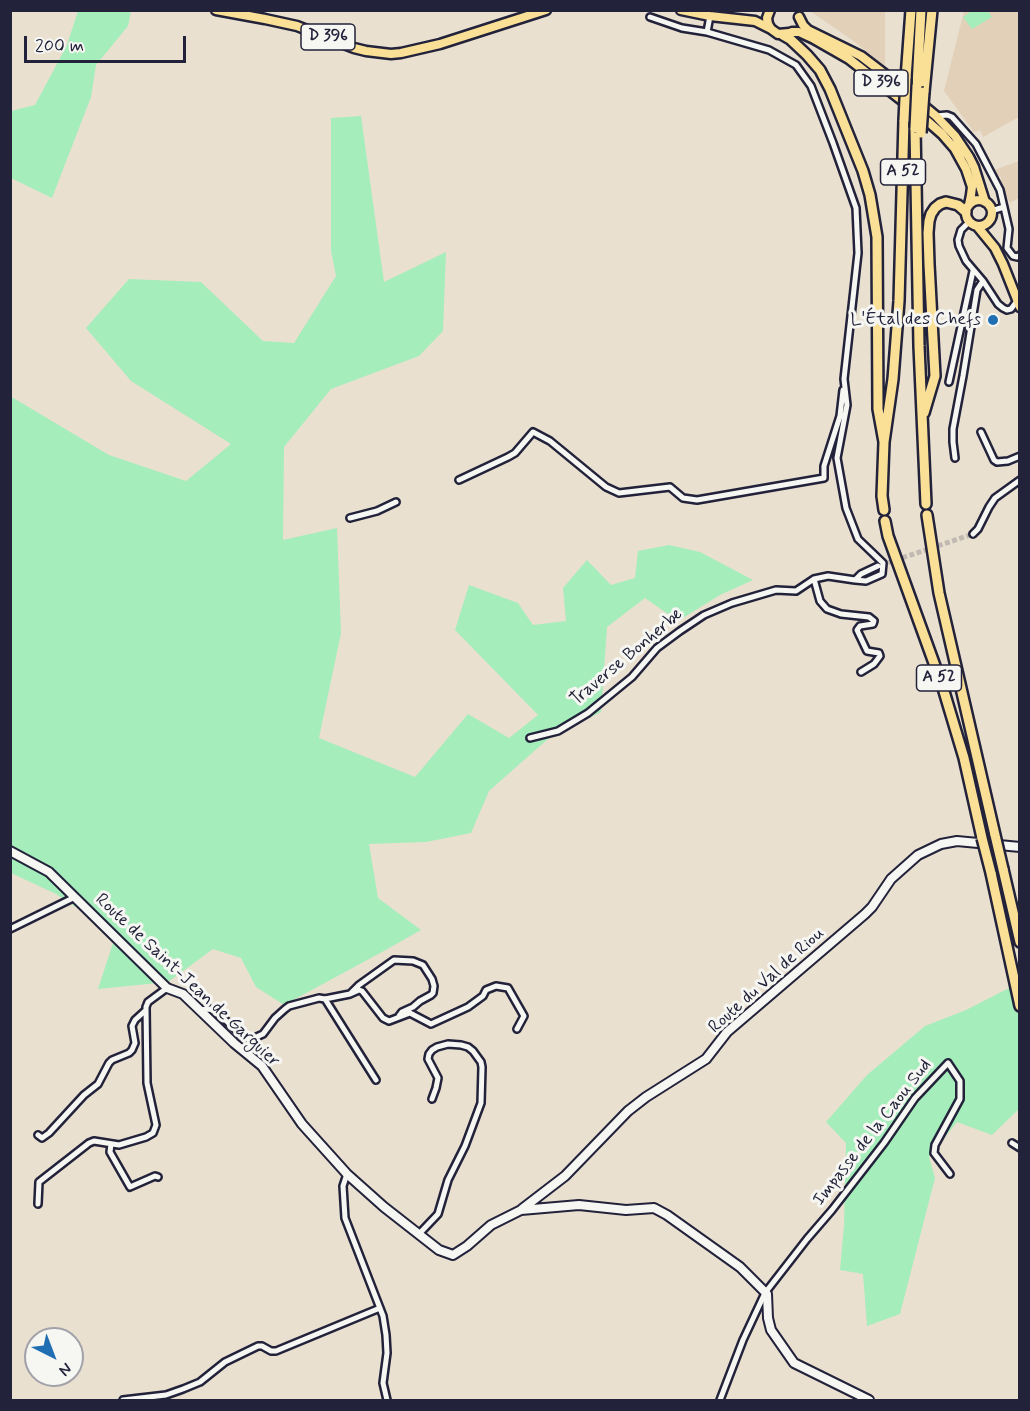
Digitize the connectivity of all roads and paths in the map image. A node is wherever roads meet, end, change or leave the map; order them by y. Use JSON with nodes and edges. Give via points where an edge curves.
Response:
{"nodes":[{"id":1,"x":216,"y":10,"type":"edge"},
{"id":2,"x":546,"y":10,"type":"edge"},
{"id":3,"x":681,"y":10,"type":"edge"},
{"id":4,"x":910,"y":10,"type":"edge"},
{"id":5,"x":921,"y":10,"type":"edge"},
{"id":6,"x":932,"y":10,"type":"edge"},
{"id":7,"x":770,"y":11,"type":"edge"},
{"id":8,"x":707,"y":13,"type":"edge"},
{"id":9,"x":798,"y":14,"type":"edge"},
{"id":10,"x":650,"y":17,"type":"dead end"},
{"id":11,"x":771,"y":29,"type":"junction"},
{"id":12,"x":707,"y":32,"type":"junction"},
{"id":13,"x":788,"y":33,"type":"junction"},
{"id":14,"x":920,"y":89,"type":"junction"},
{"id":15,"x":936,"y":116,"type":"junction"},
{"id":16,"x":985,"y":202,"type":"junction"},
{"id":17,"x":1004,"y":207,"type":"junction"},
{"id":18,"x":991,"y":211,"type":"junction"},
{"id":19,"x":968,"y":213,"type":"junction"},
{"id":20,"x":989,"y":221,"type":"junction"},
{"id":21,"x":978,"y":226,"type":"junction"},
{"id":22,"x":995,"y":248,"type":"junction"},
{"id":23,"x":1020,"y":255,"type":"edge"},
{"id":24,"x":973,"y":271,"type":"junction"},
{"id":25,"x":983,"y":281,"type":"junction"},
{"id":26,"x":1018,"y":304,"type":"edge"},
{"id":27,"x":844,"y":380,"type":"junction"},
{"id":28,"x":949,"y":382,"type":"dead end"},
{"id":29,"x":922,"y":422,"type":"junction"},
{"id":30,"x":981,"y":432,"type":"dead end"},
{"id":31,"x":884,"y":442,"type":"junction"},
{"id":32,"x":1020,"y":456,"type":"edge"},
{"id":33,"x":955,"y":458,"type":"dead end"},
{"id":34,"x":459,"y":480,"type":"dead end"},
{"id":35,"x":1020,"y":480,"type":"edge"},
{"id":36,"x":396,"y":502,"type":"dead end"},
{"id":37,"x":926,"y":504,"type":"dead end"},
{"id":38,"x":884,"y":510,"type":"dead end"},
{"id":39,"x":927,"y":515,"type":"dead end"},
{"id":40,"x":350,"y":518,"type":"dead end"},
{"id":41,"x":885,"y":521,"type":"dead end"},
{"id":42,"x":973,"y":534,"type":"tunnel mouth"},
{"id":43,"x":878,"y":566,"type":"tunnel mouth"},
{"id":44,"x":814,"y":579,"type":"junction"},
{"id":45,"x":855,"y":580,"type":"junction"},
{"id":46,"x":861,"y":672,"type":"dead end"},
{"id":47,"x":530,"y":738,"type":"dead end"},
{"id":48,"x":1020,"y":847,"type":"edge"},
{"id":49,"x":10,"y":851,"type":"edge"},
{"id":50,"x":75,"y":897,"type":"junction"},
{"id":51,"x":10,"y":929,"type":"edge"},
{"id":52,"x":1020,"y":942,"type":"edge"},
{"id":53,"x":167,"y":988,"type":"junction"},
{"id":54,"x":350,"y":994,"type":"junction"},
{"id":55,"x":325,"y":999,"type":"junction"},
{"id":56,"x":1020,"y":1006,"type":"edge"},
{"id":57,"x":146,"y":1010,"type":"junction"},
{"id":58,"x":200,"y":1010,"type":"junction"},
{"id":59,"x":398,"y":1018,"type":"junction"},
{"id":60,"x":517,"y":1029,"type":"dead end"},
{"id":61,"x":376,"y":1080,"type":"dead end"},
{"id":62,"x":432,"y":1100,"type":"dead end"},
{"id":63,"x":38,"y":1135,"type":"dead end"},
{"id":64,"x":1012,"y":1143,"type":"dead end"},
{"id":65,"x":111,"y":1144,"type":"junction"},
{"id":66,"x":1020,"y":1148,"type":"edge"},
{"id":67,"x":347,"y":1174,"type":"junction"},
{"id":68,"x":950,"y":1174,"type":"dead end"},
{"id":69,"x":158,"y":1177,"type":"dead end"},
{"id":70,"x":38,"y":1204,"type":"dead end"},
{"id":71,"x":521,"y":1210,"type":"junction"},
{"id":72,"x":419,"y":1234,"type":"junction"},
{"id":73,"x":765,"y":1293,"type":"junction"},
{"id":74,"x":380,"y":1308,"type":"junction"},
{"id":75,"x":123,"y":1401,"type":"edge"},
{"id":76,"x":387,"y":1401,"type":"edge"},
{"id":77,"x":720,"y":1401,"type":"edge"},
{"id":78,"x":869,"y":1401,"type":"edge"}],
"edges":[{"from":1,"to":2,"type":"main road","number":"D 396","via":[[297,26],[354,48],[391,54],[440,44]]},
{"from":3,"to":8,"type":"main road"},
{"from":4,"to":31,"type":"highway","number":"A 52","bridge":true,"via":[[899,301]]},
{"from":5,"to":14,"type":"highway"},
{"from":6,"to":14,"type":"highway"},
{"from":7,"to":8,"type":"main road","via":[[756,15]]},
{"from":7,"to":11,"type":"main road","via":[[767,18]]},
{"from":8,"to":11,"type":"main road","via":[[755,21]]},
{"from":8,"to":12,"type":"street"},
{"from":9,"to":13,"type":"main road","via":[[799,22]]},
{"from":9,"to":15,"type":"main road","number":"D 396","via":[[808,30],[861,56]]},
{"from":10,"to":12,"type":"street"},
{"from":11,"to":13,"type":"main road"},
{"from":12,"to":27,"type":"street","via":[[769,50],[795,65],[811,86],[856,208],[858,253]]},
{"from":13,"to":19,"type":"main road","number":"D 396","via":[[798,32],[849,59],[942,134],[966,169],[972,188]]},
{"from":13,"to":31,"type":"highway","via":[[820,70],[830,89],[870,195],[877,237],[878,409]]},
{"from":14,"to":29,"type":"highway","number":"A 52","bridge":true,"via":[[916,255]]},
{"from":15,"to":16,"type":"main road","number":"D 396","via":[[969,157]]},
{"from":15,"to":17,"type":"street","via":[[952,117],[972,138],[996,182]]},
{"from":16,"to":18,"type":"main road"},
{"from":16,"to":19,"type":"main road","via":[[976,201]]},
{"from":17,"to":18,"type":"street"},
{"from":17,"to":23,"type":"street","via":[[1010,229],[1007,248],[1012,256]]},
{"from":18,"to":20,"type":"main road"},
{"from":19,"to":21,"type":"main road"},
{"from":19,"to":24,"type":"street","via":[[958,246]]},
{"from":19,"to":29,"type":"highway","via":[[946,202],[931,214],[928,233],[935,376]]},
{"from":20,"to":21,"type":"main road"},
{"from":20,"to":22,"type":"main road"},
{"from":21,"to":22,"type":"main road"},
{"from":22,"to":26,"type":"main road"},
{"from":24,"to":25,"type":"street"},
{"from":24,"to":28,"type":"street"},
{"from":25,"to":26,"type":"street","via":[[998,304],[1007,310]]},
{"from":25,"to":33,"type":"street","via":[[977,290],[952,429]]},
{"from":27,"to":34,"type":"street","via":[[840,416],[824,478],[697,500],[683,498],[670,487],[619,493],[533,432],[515,453]]},
{"from":27,"to":45,"type":"street","via":[[847,405],[837,458],[846,508],[858,539],[883,563],[882,574],[866,581]]},
{"from":29,"to":37,"type":"highway","number":"A 52"},
{"from":30,"to":32,"type":"street","via":[[997,462]]},
{"from":31,"to":38,"type":"highway","number":"A 52"},
{"from":35,"to":42,"type":"street","via":[[995,498]]},
{"from":36,"to":40,"type":"street"},
{"from":39,"to":52,"type":"highway","number":"A 52","bridge":true,"via":[[939,593]]},
{"from":41,"to":56,"type":"highway","number":"A 52","bridge":true,"via":[[964,758]]},
{"from":43,"to":45,"type":"street"},
{"from":44,"to":45,"type":"street","name":"Traverse Bonherbe","via":[[828,576]]},
{"from":44,"to":46,"type":"street","via":[[820,601],[827,609],[874,621],[857,630],[867,651],[880,656]]},
{"from":44,"to":47,"type":"street","name":"Traverse Bonherbe","via":[[796,591],[776,590],[704,615],[657,648],[632,676],[588,713],[558,731]]},
{"from":48,"to":71,"type":"street","name":"Route du Val de Riou","via":[[957,841],[918,855],[891,879],[865,914],[727,1032],[706,1059],[628,1111],[565,1176]]},
{"from":49,"to":50,"type":"street","name":"Route de Saint-Jean de Garguier","via":[[49,872]]},
{"from":50,"to":51,"type":"street"},
{"from":50,"to":53,"type":"street","name":"Route de Saint-Jean de Garguier"},
{"from":53,"to":57,"type":"street","via":[[148,1002]]},
{"from":53,"to":58,"type":"street","name":"Route de Saint-Jean de Garguier","via":[[183,994]]},
{"from":54,"to":55,"type":"street"},
{"from":54,"to":59,"type":"street","via":[[362,991],[383,1018]]},
{"from":54,"to":59,"type":"street","via":[[394,960],[423,965],[432,979],[433,993]]},
{"from":55,"to":58,"type":"street","via":[[289,1006],[263,1034],[252,1039],[214,1011]]},
{"from":55,"to":61,"type":"street"},
{"from":57,"to":63,"type":"street","via":[[132,1026],[132,1050],[112,1060],[98,1084],[49,1133],[42,1138]]},
{"from":57,"to":65,"type":"street","via":[[147,1083],[155,1129],[150,1136]]},
{"from":58,"to":67,"type":"street","name":"Route de Saint-Jean de Garguier","via":[[262,1066],[302,1124]]},
{"from":59,"to":60,"type":"street","via":[[410,1013],[431,1024],[468,1007],[496,986],[508,988],[524,1016]]},
{"from":62,"to":72,"type":"street","via":[[438,1077],[428,1059],[432,1050],[448,1044],[474,1051],[482,1067],[481,1103],[438,1214]]},
{"from":64,"to":66,"type":"street"},
{"from":65,"to":69,"type":"street","via":[[110,1152],[131,1190]]},
{"from":65,"to":70,"type":"street","via":[[88,1143],[42,1179]]},
{"from":67,"to":72,"type":"street","name":"Route de Saint-Jean de Garguier"},
{"from":67,"to":74,"type":"street","via":[[343,1186],[345,1218]]},
{"from":68,"to":73,"type":"street","name":"Impasse de la Caou Sud","via":[[934,1153],[960,1099],[960,1081],[948,1063],[915,1098]]},
{"from":71,"to":72,"type":"street","name":"Route de Saint-Jean de Garguier","via":[[491,1225],[453,1255],[439,1250]]},
{"from":71,"to":73,"type":"street","name":"Route de Saint-Jean de Garguier","via":[[579,1205],[619,1210],[654,1208],[740,1267]]},
{"from":73,"to":77,"type":"street"},
{"from":73,"to":78,"type":"street","via":[[771,1330],[794,1364]]},
{"from":74,"to":75,"type":"street","via":[[276,1351],[258,1346],[183,1389]]},
{"from":74,"to":76,"type":"street","via":[[386,1335],[383,1383]]}]}
